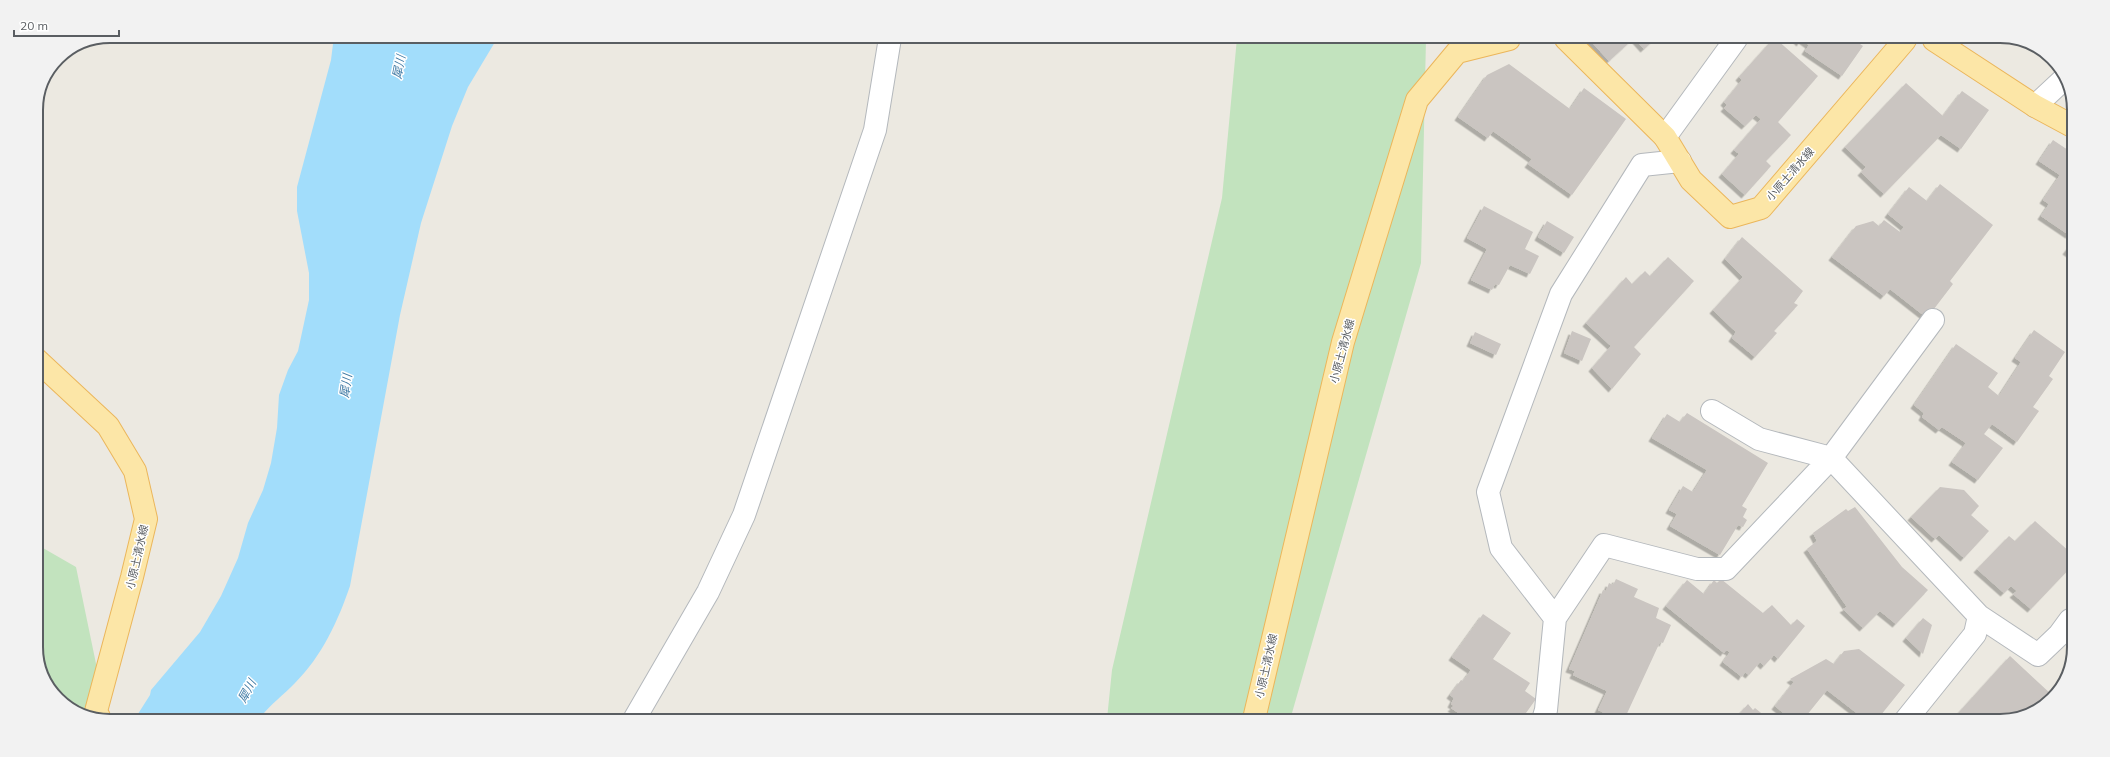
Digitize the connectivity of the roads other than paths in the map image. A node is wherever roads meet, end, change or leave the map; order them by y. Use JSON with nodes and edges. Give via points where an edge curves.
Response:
{"nodes":[{"id":1,"x":889,"y":43,"type":"edge"},
{"id":2,"x":1493,"y":43,"type":"edge"},
{"id":3,"x":1570,"y":43,"type":"edge"},
{"id":4,"x":1733,"y":43,"type":"edge"},
{"id":5,"x":1902,"y":43,"type":"edge"},
{"id":6,"x":1939,"y":43,"type":"edge"},
{"id":7,"x":2061,"y":83,"type":"edge"},
{"id":8,"x":2035,"y":106,"type":"junction"},
{"id":9,"x":2067,"y":123,"type":"edge"},
{"id":10,"x":1665,"y":137,"type":"junction"},
{"id":11,"x":1680,"y":161,"type":"junction"},
{"id":12,"x":1934,"y":320,"type":"dead end"},
{"id":13,"x":43,"y":366,"type":"edge"},
{"id":14,"x":1712,"y":411,"type":"dead end"},
{"id":15,"x":1831,"y":458,"type":"junction"},
{"id":16,"x":1979,"y":616,"type":"junction"},
{"id":17,"x":1556,"y":618,"type":"junction"},
{"id":18,"x":2067,"y":624,"type":"edge"},
{"id":19,"x":96,"y":713,"type":"edge"},
{"id":20,"x":637,"y":714,"type":"edge"},
{"id":21,"x":1255,"y":714,"type":"edge"},
{"id":22,"x":1545,"y":714,"type":"edge"},
{"id":23,"x":1911,"y":714,"type":"edge"}],
"edges":[{"from":1,"to":20,"type":"street","via":[[876,130],[744,515],[708,592]]},
{"from":2,"to":21,"type":"main road","name":"小原土清水線","via":[[1457,52],[1417,100],[1343,342]]},
{"from":3,"to":10,"type":"main road","name":"小原土清水線"},
{"from":4,"to":10,"type":"street"},
{"from":5,"to":11,"type":"main road","name":"小原土清水線","via":[[1760,208],[1730,217],[1692,180]]},
{"from":6,"to":8,"type":"main road"},
{"from":7,"to":8,"type":"street"},
{"from":8,"to":9,"type":"main road"},
{"from":10,"to":11,"type":"main road","name":"小原土清水線"},
{"from":11,"to":17,"type":"street","via":[[1642,165],[1561,294],[1488,492],[1501,548]]},
{"from":12,"to":15,"type":"street"},
{"from":13,"to":19,"type":"main road","name":"小原土清水線","via":[[108,426],[135,471],[146,519]]},
{"from":14,"to":15,"type":"street","via":[[1759,438]]},
{"from":15,"to":16,"type":"street"},
{"from":15,"to":17,"type":"street","via":[[1726,569],[1697,569],[1604,545]]},
{"from":16,"to":18,"type":"street","via":[[2038,655]]},
{"from":16,"to":23,"type":"street","via":[[1975,634]]},
{"from":17,"to":22,"type":"street"}]}
